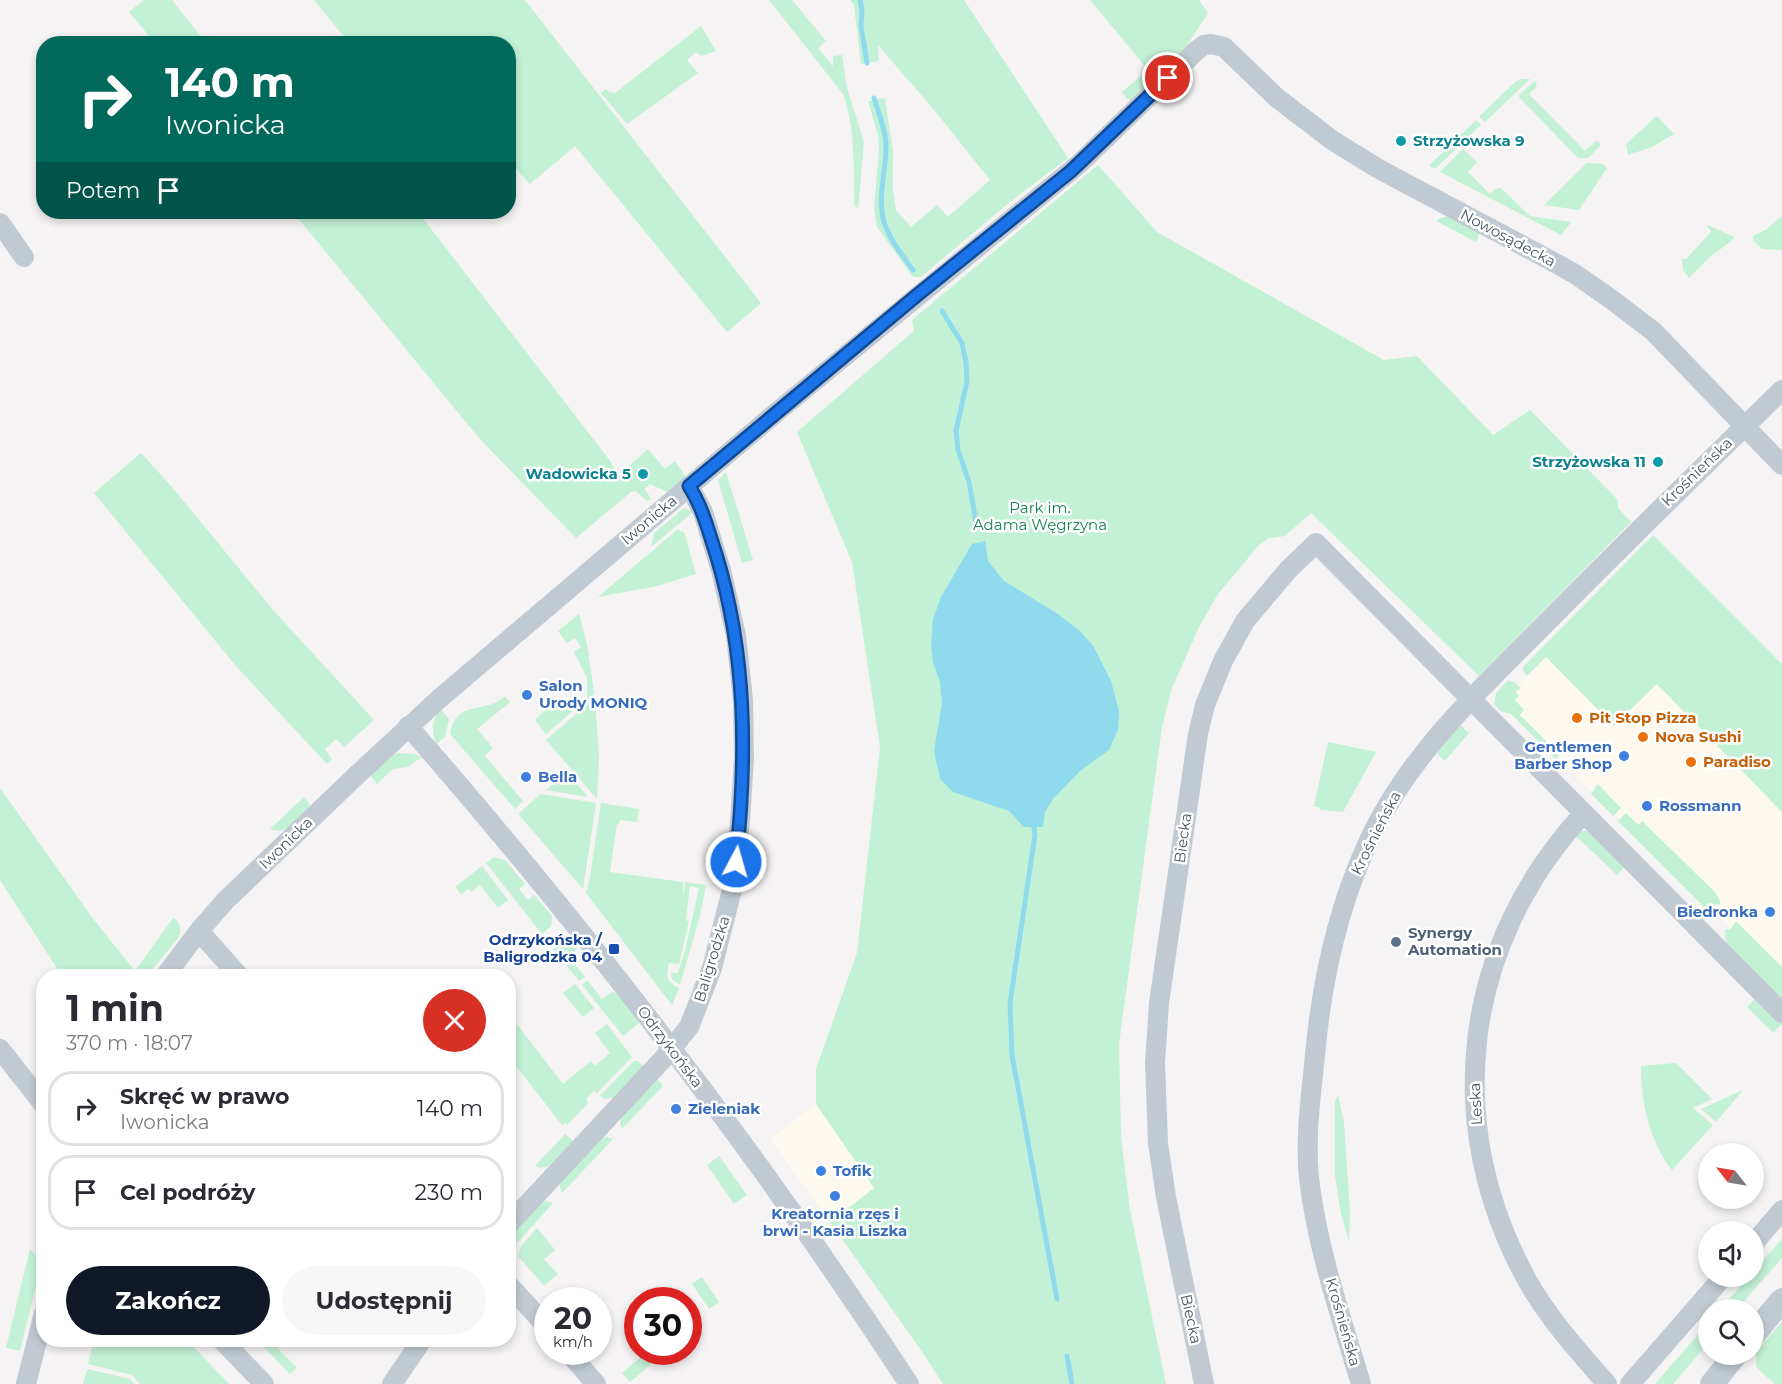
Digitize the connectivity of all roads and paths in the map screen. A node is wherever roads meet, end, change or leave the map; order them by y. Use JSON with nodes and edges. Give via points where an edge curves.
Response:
{"nodes":[{"id":1,"x":1211,"y":44,"type":"joint"},
{"id":2,"x":0,"y":224,"type":"edge"},
{"id":3,"x":24,"y":257,"type":"dead end"},
{"id":4,"x":1782,"y":390,"type":"edge"},
{"id":5,"x":1745,"y":426,"type":"junction"},
{"id":6,"x":1782,"y":465,"type":"edge"},
{"id":7,"x":689,"y":486,"type":"junction"},
{"id":8,"x":1470,"y":700,"type":"junction"},
{"id":9,"x":408,"y":726,"type":"junction"},
{"id":10,"x":1583,"y":814,"type":"junction"},
{"id":11,"x":199,"y":931,"type":"junction"},
{"id":12,"x":170,"y":969,"type":"edge"},
{"id":13,"x":233,"y":969,"type":"edge"},
{"id":14,"x":1782,"y":1013,"type":"edge"},
{"id":15,"x":672,"y":1048,"type":"junction"},
{"id":16,"x":0,"y":1049,"type":"edge"},
{"id":17,"x":36,"y":1095,"type":"edge"},
{"id":18,"x":1782,"y":1210,"type":"edge"},
{"id":19,"x":516,"y":1216,"type":"edge"},
{"id":20,"x":1764,"y":1231,"type":"edge"},
{"id":21,"x":1714,"y":1287,"type":"edge"},
{"id":22,"x":516,"y":1293,"type":"edge"},
{"id":23,"x":1782,"y":1300,"type":"edge"},
{"id":24,"x":534,"y":1313,"type":"edge"},
{"id":25,"x":1764,"y":1322,"type":"edge"},
{"id":26,"x":36,"y":1345,"type":"edge"},
{"id":27,"x":229,"y":1347,"type":"edge"},
{"id":28,"x":417,"y":1347,"type":"edge"},
{"id":29,"x":579,"y":1365,"type":"edge"},
{"id":30,"x":1727,"y":1365,"type":"edge"},
{"id":31,"x":26,"y":1384,"type":"edge"},
{"id":32,"x":264,"y":1384,"type":"edge"},
{"id":33,"x":392,"y":1384,"type":"edge"},
{"id":34,"x":596,"y":1384,"type":"edge"},
{"id":35,"x":909,"y":1384,"type":"edge"},
{"id":36,"x":1204,"y":1384,"type":"edge"},
{"id":37,"x":1361,"y":1384,"type":"edge"},
{"id":38,"x":1607,"y":1384,"type":"edge"},
{"id":39,"x":1630,"y":1384,"type":"edge"},
{"id":40,"x":1712,"y":1384,"type":"edge"}],
"edges":[{"from":1,"to":5,"type":"street","name":"Nowosądecka","via":[[1224,47],[1277,98],[1346,150],[1575,274],[1611,299],[1654,332]]},
{"from":1,"to":7,"type":"street","name":"Iwonicka","via":[[1196,51],[1071,171]]},
{"from":2,"to":3,"type":"street"},
{"from":4,"to":5,"type":"street","name":"Krośnieńska"},
{"from":5,"to":6,"type":"street","name":"Nowosądecka"},
{"from":5,"to":8,"type":"street","name":"Krośnieńska"},
{"from":7,"to":9,"type":"street","name":"Iwonicka"},
{"from":7,"to":15,"type":"street","name":"Baligrodzka","via":[[703,512],[736,635],[744,758],[734,882],[708,979],[689,1027]]},
{"from":8,"to":10,"type":"street"},
{"from":8,"to":36,"type":"street","name":"Biecka","via":[[1316,543],[1245,621],[1205,705],[1162,980],[1155,1063],[1158,1143],[1166,1197]]},
{"from":8,"to":37,"type":"street","name":"Krośnieńska","via":[[1400,786],[1373,832],[1349,886],[1325,974],[1309,1106],[1309,1178],[1326,1260]]},
{"from":9,"to":11,"type":"street","name":"Iwonicka","via":[[225,901]]},
{"from":9,"to":15,"type":"street","name":"Odrzykońska","via":[[575,923]]},
{"from":10,"to":14,"type":"street"},
{"from":10,"to":38,"type":"street","name":"Leska","via":[[1526,892],[1496,957],[1476,1042],[1475,1110],[1480,1153],[1507,1240],[1552,1319]]},
{"from":11,"to":12,"type":"street","name":"Iwonicka"},
{"from":11,"to":13,"type":"street"},
{"from":15,"to":19,"type":"street","name":"Baligrodzka"},
{"from":15,"to":35,"type":"street","name":"Odrzykońska","via":[[856,1303]]},
{"from":16,"to":17,"type":"street"},
{"from":18,"to":20,"type":"street"},
{"from":21,"to":39,"type":"street"},
{"from":22,"to":24,"type":"street"},
{"from":23,"to":25,"type":"street"},
{"from":26,"to":31,"type":"street"},
{"from":27,"to":32,"type":"street"},
{"from":28,"to":33,"type":"street"},
{"from":29,"to":34,"type":"street"},
{"from":30,"to":40,"type":"street"}]}
